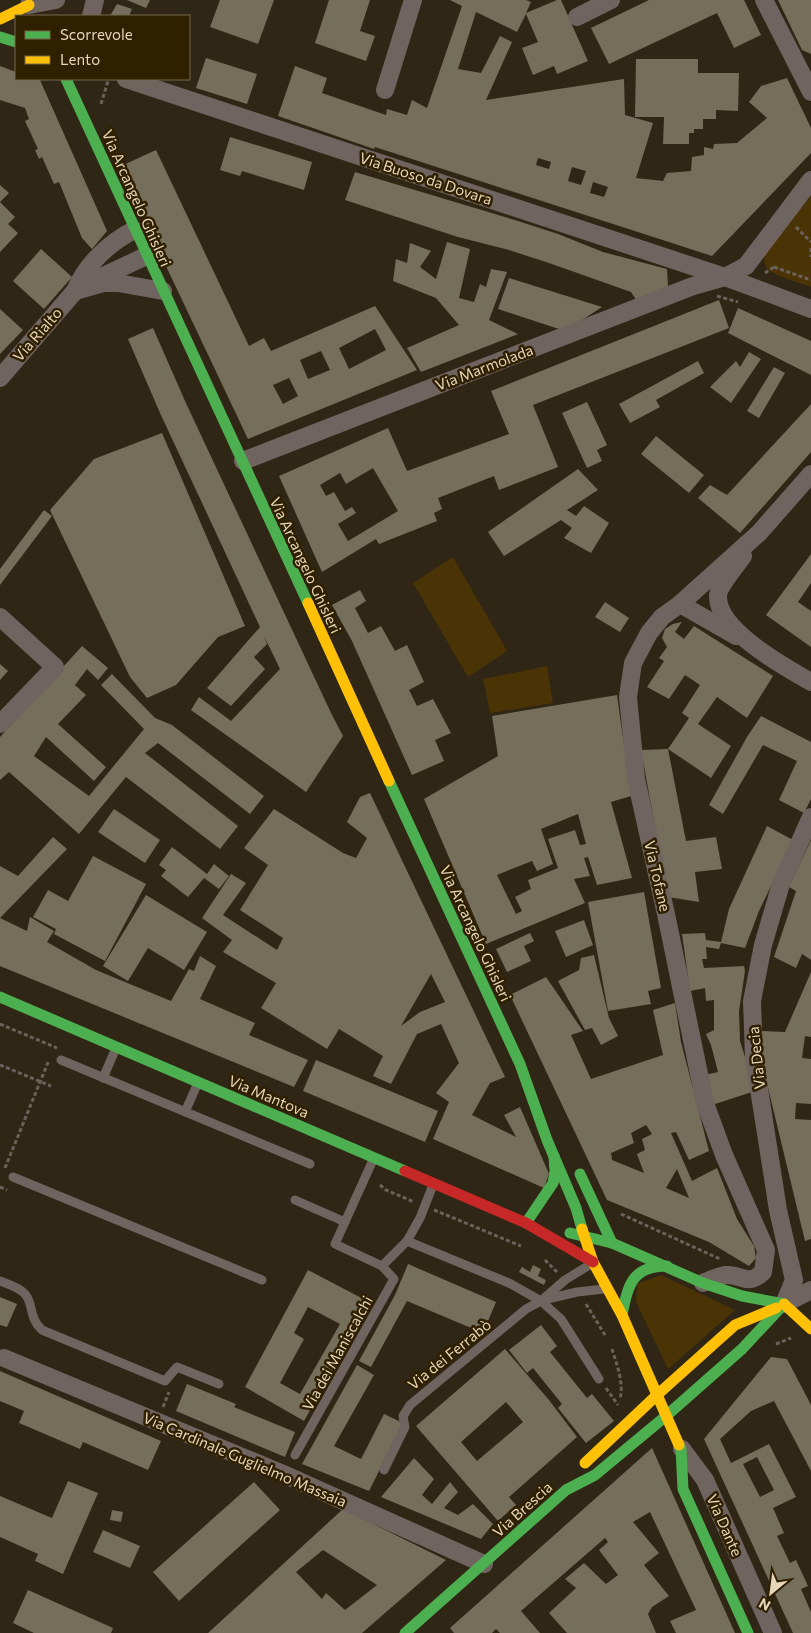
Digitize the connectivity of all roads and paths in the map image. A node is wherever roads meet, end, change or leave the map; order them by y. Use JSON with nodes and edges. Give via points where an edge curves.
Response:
{"nodes":[{"id":1,"x":56,"y":0,"type":"edge"},
{"id":2,"x":95,"y":0,"type":"edge"},
{"id":3,"x":413,"y":0,"type":"edge"},
{"id":4,"x":611,"y":0,"type":"edge"},
{"id":5,"x":764,"y":0,"type":"edge"},
{"id":6,"x":30,"y":7,"type":"edge"},
{"id":7,"x":91,"y":15,"type":"edge"},
{"id":8,"x":577,"y":17,"type":"dead end"},
{"id":9,"x":0,"y":19,"type":"edge"},
{"id":10,"x":0,"y":37,"type":"edge"},
{"id":11,"x":15,"y":42,"type":"edge"},
{"id":12,"x":66,"y":80,"type":"edge"},
{"id":13,"x":129,"y":80,"type":"edge"},
{"id":14,"x":385,"y":90,"type":"dead end"},
{"id":15,"x":811,"y":92,"type":"edge"},
{"id":16,"x":811,"y":180,"type":"edge"},
{"id":17,"x":796,"y":228,"type":"dead end"},
{"id":18,"x":134,"y":230,"type":"junction"},
{"id":19,"x":811,"y":242,"type":"edge"},
{"id":20,"x":811,"y":248,"type":"edge"},
{"id":21,"x":146,"y":256,"type":"junction"},
{"id":22,"x":811,"y":257,"type":"edge"},
{"id":23,"x":774,"y":266,"type":"dead end"},
{"id":24,"x":726,"y":277,"type":"junction"},
{"id":25,"x":811,"y":280,"type":"edge"},
{"id":26,"x":75,"y":291,"type":"junction"},
{"id":27,"x":163,"y":291,"type":"junction"},
{"id":28,"x":811,"y":309,"type":"edge"},
{"id":29,"x":0,"y":378,"type":"edge"},
{"id":30,"x":243,"y":461,"type":"junction"},
{"id":31,"x":811,"y":474,"type":"edge"},
{"id":32,"x":759,"y":533,"type":"junction"},
{"id":33,"x":680,"y":604,"type":"junction"},
{"id":34,"x":0,"y":617,"type":"edge"},
{"id":35,"x":748,"y":642,"type":"junction"},
{"id":36,"x":811,"y":682,"type":"edge"},
{"id":37,"x":0,"y":724,"type":"edge"},
{"id":38,"x":811,"y":817,"type":"edge"},
{"id":39,"x":0,"y":997,"type":"edge"},
{"id":40,"x":55,"y":1043,"type":"dead end"},
{"id":41,"x":116,"y":1047,"type":"junction"},
{"id":42,"x":52,"y":1051,"type":"dead end"},
{"id":43,"x":49,"y":1058,"type":"dead end"},
{"id":44,"x":61,"y":1060,"type":"dead end"},
{"id":45,"x":520,"y":1064,"type":"junction"},
{"id":46,"x":0,"y":1065,"type":"edge"},
{"id":47,"x":103,"y":1078,"type":"junction"},
{"id":48,"x":40,"y":1081,"type":"junction"},
{"id":49,"x":198,"y":1082,"type":"junction"},
{"id":50,"x":50,"y":1086,"type":"dead end"},
{"id":51,"x":548,"y":1110,"type":"dead end"},
{"id":52,"x":186,"y":1112,"type":"junction"},
{"id":53,"x":554,"y":1155,"type":"junction"},
{"id":54,"x":374,"y":1157,"type":"junction"},
{"id":55,"x":310,"y":1164,"type":"dead end"},
{"id":56,"x":577,"y":1167,"type":"dead end"},
{"id":57,"x":4,"y":1172,"type":"dead end"},
{"id":58,"x":13,"y":1177,"type":"dead end"},
{"id":59,"x":433,"y":1183,"type":"junction"},
{"id":60,"x":0,"y":1187,"type":"edge"},
{"id":61,"x":7,"y":1190,"type":"dead end"},
{"id":62,"x":295,"y":1200,"type":"dead end"},
{"id":63,"x":778,"y":1210,"type":"junction"},
{"id":64,"x":615,"y":1211,"type":"dead end"},
{"id":65,"x":752,"y":1217,"type":"junction"},
{"id":66,"x":345,"y":1222,"type":"junction"},
{"id":67,"x":526,"y":1223,"type":"junction"},
{"id":68,"x":584,"y":1237,"type":"junction"},
{"id":69,"x":407,"y":1242,"type":"junction"},
{"id":70,"x":612,"y":1243,"type":"junction"},
{"id":71,"x":538,"y":1254,"type":"dead end"},
{"id":72,"x":593,"y":1262,"type":"junction"},
{"id":73,"x":728,"y":1263,"type":"dead end"},
{"id":74,"x":382,"y":1266,"type":"junction"},
{"id":75,"x":667,"y":1266,"type":"junction"},
{"id":76,"x":558,"y":1273,"type":"dead end"},
{"id":77,"x":262,"y":1280,"type":"dead end"},
{"id":78,"x":0,"y":1281,"type":"edge"},
{"id":79,"x":703,"y":1282,"type":"junction"},
{"id":80,"x":607,"y":1289,"type":"junction"},
{"id":81,"x":811,"y":1290,"type":"edge"},
{"id":82,"x":541,"y":1301,"type":"junction"},
{"id":83,"x":585,"y":1302,"type":"dead end"},
{"id":84,"x":784,"y":1304,"type":"junction"},
{"id":85,"x":622,"y":1315,"type":"junction"},
{"id":86,"x":811,"y":1328,"type":"edge"},
{"id":87,"x":633,"y":1340,"type":"junction"},
{"id":88,"x":4,"y":1358,"type":"dead end"},
{"id":89,"x":634,"y":1374,"type":"dead end"},
{"id":90,"x":600,"y":1379,"type":"joint"},
{"id":91,"x":219,"y":1384,"type":"dead end"},
{"id":92,"x":657,"y":1395,"type":"junction"},
{"id":93,"x":632,"y":1400,"type":"dead end"},
{"id":94,"x":618,"y":1406,"type":"junction"},
{"id":95,"x":614,"y":1410,"type":"dead end"},
{"id":96,"x":666,"y":1416,"type":"junction"},
{"id":97,"x":621,"y":1427,"type":"junction"},
{"id":98,"x":681,"y":1449,"type":"junction"},
{"id":99,"x":295,"y":1455,"type":"dead end"},
{"id":100,"x":384,"y":1470,"type":"dead end"},
{"id":101,"x":566,"y":1490,"type":"junction"},
{"id":102,"x":484,"y":1564,"type":"junction"},
{"id":103,"x":404,"y":1633,"type":"edge"},
{"id":104,"x":748,"y":1633,"type":"edge"},
{"id":105,"x":773,"y":1633,"type":"edge"}],
"edges":[{"from":1,"to":6,"type":"street"},
{"from":2,"to":7,"type":"street"},
{"from":3,"to":14,"type":"street"},
{"from":4,"to":8,"type":"street"},
{"from":5,"to":15,"type":"street"},
{"from":6,"to":9,"type":"main road"},
{"from":10,"to":11,"type":"main road"},
{"from":12,"to":18,"type":"main road","name":"Via Arcangelo Ghisleri"},
{"from":13,"to":24,"type":"street","name":"Via Buoso da Dovara"},
{"from":16,"to":24,"type":"street","name":"Via Marmolada","via":[[746,266]]},
{"from":17,"to":19,"type":"path"},
{"from":18,"to":21,"type":"main road","name":"Via Arcangelo Ghisleri"},
{"from":18,"to":26,"type":"street","name":"Via Rialto","via":[[104,251],[80,278]]},
{"from":20,"to":22,"type":"path"},
{"from":21,"to":26,"type":"street","name":"Via Rialto"},
{"from":21,"to":27,"type":"main road","name":"Via Arcangelo Ghisleri"},
{"from":23,"to":25,"type":"path"},
{"from":24,"to":28,"type":"street","name":"Via Buoso da Dovara"},
{"from":24,"to":30,"type":"street","name":"Via Marmolada","via":[[693,286]]},
{"from":26,"to":27,"type":"street","via":[[102,283]]},
{"from":26,"to":29,"type":"street","name":"Via Rialto"},
{"from":27,"to":30,"type":"main road","name":"Via Arcangelo Ghisleri"},
{"from":30,"to":45,"type":"main road","name":"Via Arcangelo Ghisleri"},
{"from":31,"to":32,"type":"street","name":"Via Tofane"},
{"from":32,"to":33,"type":"street","name":"Via Tofane"},
{"from":32,"to":35,"type":"street","via":[[718,593],[719,604],[729,622]]},
{"from":33,"to":35,"type":"street"},
{"from":33,"to":65,"type":"street","name":"Via Tofane","via":[[662,616],[633,663],[628,697],[636,779],[705,1103]]},
{"from":34,"to":37,"type":"street","via":[[55,667]]},
{"from":35,"to":36,"type":"street"},
{"from":38,"to":63,"type":"street","name":"Via Decia","via":[[781,884],[763,945],[752,1001],[754,1057]]},
{"from":39,"to":41,"type":"main road","name":"Via Mantova"},
{"from":40,"to":42,"type":"path"},
{"from":41,"to":47,"type":"lane"},
{"from":41,"to":49,"type":"main road","name":"Via Mantova"},
{"from":43,"to":48,"type":"path"},
{"from":44,"to":47,"type":"lane"},
{"from":45,"to":51,"type":"main road","name":"Via Arcangelo Ghisleri"},
{"from":45,"to":53,"type":"main road","name":"Via Arcangelo Ghisleri"},
{"from":46,"to":48,"type":"path"},
{"from":47,"to":52,"type":"lane"},
{"from":48,"to":50,"type":"path"},
{"from":48,"to":57,"type":"path"},
{"from":49,"to":52,"type":"lane"},
{"from":49,"to":54,"type":"main road","name":"Via Mantova"},
{"from":52,"to":55,"type":"lane"},
{"from":53,"to":67,"type":"main road","name":"Via Arcangelo Ghisleri","via":[[554,1184]]},
{"from":53,"to":68,"type":"main road","name":"Via Arcangelo Ghisleri"},
{"from":54,"to":59,"type":"main road","name":"Via Mantova"},
{"from":54,"to":66,"type":"lane"},
{"from":56,"to":70,"type":"main road"},
{"from":58,"to":77,"type":"lane"},
{"from":59,"to":67,"type":"main road","name":"Via Mantova"},
{"from":59,"to":69,"type":"lane"},
{"from":60,"to":61,"type":"path"},
{"from":62,"to":66,"type":"lane"},
{"from":63,"to":65,"type":"street"},
{"from":63,"to":84,"type":"street","name":"Via Decia","via":[[794,1280]]},
{"from":64,"to":73,"type":"path"},
{"from":65,"to":79,"type":"street","name":"Via Tofane","via":[[766,1250],[763,1272],[756,1279],[726,1275]]},
{"from":66,"to":74,"type":"lane","via":[[335,1244]]},
{"from":67,"to":68,"type":"main road","name":"Via Mantova"},
{"from":67,"to":72,"type":"main road","name":"Via Mantova"},
{"from":68,"to":70,"type":"main road","name":"Via Mantova"},
{"from":68,"to":72,"type":"main road","name":"Via Arcangelo Ghisleri"},
{"from":69,"to":74,"type":"lane"},
{"from":69,"to":82,"type":"lane","via":[[508,1283]]},
{"from":70,"to":75,"type":"main road","name":"Via Mantova"},
{"from":71,"to":76,"type":"path"},
{"from":72,"to":80,"type":"main road","name":"Via Arcangelo Ghisleri"},
{"from":72,"to":82,"type":"lane","name":"Via dei Ferrabò"},
{"from":74,"to":99,"type":"lane","name":"Via dei Maniscalchi","via":[[394,1279]]},
{"from":75,"to":79,"type":"main road","name":"Via Mantova"},
{"from":75,"to":85,"type":"main road","via":[[651,1267],[633,1278]]},
{"from":78,"to":91,"type":"lane","via":[[26,1295],[35,1324],[42,1330],[165,1381],[177,1368]]},
{"from":79,"to":84,"type":"main road","name":"Via Mantova","via":[[742,1296]]},
{"from":80,"to":82,"type":"lane","name":"Via dei Ferrabò","via":[[576,1292]]},
{"from":80,"to":85,"type":"main road","name":"Via Arcangelo Ghisleri"},
{"from":81,"to":84,"type":"street"},
{"from":82,"to":90,"type":"lane","via":[[561,1319]]},
{"from":82,"to":100,"type":"lane","name":"Via dei Ferrabò","via":[[526,1309],[410,1404],[403,1416],[405,1427]]},
{"from":83,"to":94,"type":"path","via":[[601,1325],[612,1350],[620,1377]]},
{"from":84,"to":86,"type":"main road"},
{"from":84,"to":92,"type":"main road","via":[[735,1325]]},
{"from":84,"to":96,"type":"main road","name":"Via Brescia","via":[[742,1349]]},
{"from":85,"to":87,"type":"main road","name":"Via Arcangelo Ghisleri"},
{"from":87,"to":89,"type":"main road"},
{"from":87,"to":92,"type":"main road","name":"Via Dante"},
{"from":88,"to":102,"type":"street","name":"Via Cardinale Guglielmo Massaia","via":[[281,1473]]},
{"from":90,"to":94,"type":"path"},
{"from":92,"to":96,"type":"main road","name":"Via Dante"},
{"from":92,"to":97,"type":"main road"},
{"from":93,"to":97,"type":"main road"},
{"from":94,"to":95,"type":"path"},
{"from":96,"to":98,"type":"main road","name":"Via Dante"},
{"from":96,"to":101,"type":"main road","name":"Via Brescia","via":[[595,1476]]},
{"from":97,"to":101,"type":"main road","via":[[584,1463]]},
{"from":98,"to":104,"type":"main road","name":"Via Dante","via":[[684,1489]]},
{"from":98,"to":105,"type":"street","name":"Via Dante","via":[[705,1480]]},
{"from":101,"to":102,"type":"main road","name":"Via Brescia"},
{"from":102,"to":103,"type":"main road","name":"Via Brescia"}]}
